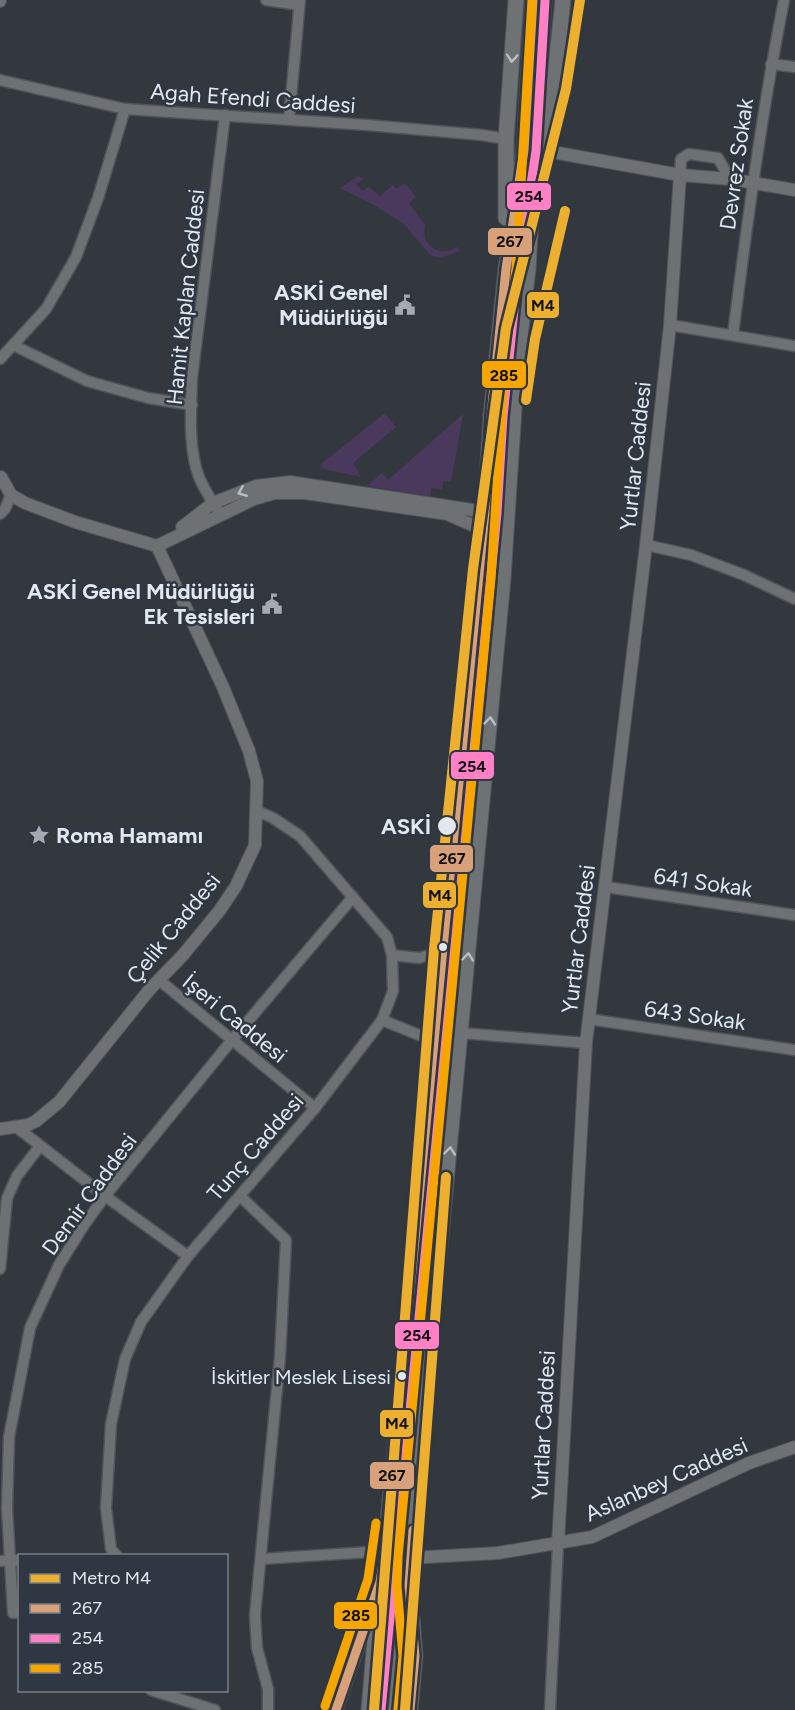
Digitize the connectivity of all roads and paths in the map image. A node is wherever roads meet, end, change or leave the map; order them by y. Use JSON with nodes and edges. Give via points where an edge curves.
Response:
{"nodes":[{"id":1,"x":266,"y":0,"type":"edge"},
{"id":2,"x":516,"y":0,"type":"edge"},
{"id":3,"x":532,"y":0,"type":"edge"},
{"id":4,"x":544,"y":0,"type":"edge"},
{"id":5,"x":563,"y":0,"type":"edge"},
{"id":6,"x":784,"y":0,"type":"edge"},
{"id":7,"x":299,"y":3,"type":"edge"},
{"id":8,"x":771,"y":64,"type":"junction"},
{"id":9,"x":795,"y":66,"type":"edge"},
{"id":10,"x":0,"y":80,"type":"edge"},
{"id":11,"x":125,"y":109,"type":"junction"},
{"id":12,"x":225,"y":115,"type":"junction"},
{"id":13,"x":289,"y":119,"type":"junction"},
{"id":14,"x":506,"y":139,"type":"junction"},
{"id":15,"x":535,"y":150,"type":"junction"},
{"id":16,"x":680,"y":175,"type":"junction"},
{"id":17,"x":730,"y":179,"type":"junction"},
{"id":18,"x":753,"y":183,"type":"junction"},
{"id":19,"x":795,"y":190,"type":"edge"},
{"id":20,"x":506,"y":269,"type":"junction"},
{"id":21,"x":670,"y":325,"type":"junction"},
{"id":22,"x":733,"y":335,"type":"junction"},
{"id":23,"x":13,"y":345,"type":"junction"},
{"id":24,"x":795,"y":346,"type":"edge"},
{"id":25,"x":0,"y":359,"type":"edge"},
{"id":26,"x":192,"y":405,"type":"junction"},
{"id":27,"x":1,"y":477,"type":"edge"},
{"id":28,"x":11,"y":495,"type":"junction"},
{"id":29,"x":217,"y":509,"type":"junction"},
{"id":30,"x":485,"y":512,"type":"junction"},
{"id":31,"x":0,"y":514,"type":"edge"},
{"id":32,"x":484,"y":530,"type":"junction"},
{"id":33,"x":646,"y":545,"type":"junction"},
{"id":34,"x":157,"y":546,"type":"junction"},
{"id":35,"x":795,"y":599,"type":"edge"},
{"id":36,"x":257,"y":811,"type":"junction"},
{"id":37,"x":606,"y":887,"type":"junction"},
{"id":38,"x":353,"y":897,"type":"junction"},
{"id":39,"x":795,"y":915,"type":"edge"},
{"id":40,"x":442,"y":952,"type":"junction"},
{"id":41,"x":392,"y":955,"type":"junction"},
{"id":42,"x":159,"y":980,"type":"junction"},
{"id":43,"x":590,"y":1019,"type":"junction"},
{"id":44,"x":382,"y":1020,"type":"junction"},
{"id":45,"x":461,"y":1033,"type":"junction"},
{"id":46,"x":232,"y":1040,"type":"junction"},
{"id":47,"x":434,"y":1041,"type":"junction"},
{"id":48,"x":586,"y":1043,"type":"junction"},
{"id":49,"x":795,"y":1050,"type":"edge"},
{"id":50,"x":315,"y":1108,"type":"junction"},
{"id":51,"x":15,"y":1126,"type":"junction"},
{"id":52,"x":0,"y":1129,"type":"edge"},
{"id":53,"x":40,"y":1146,"type":"junction"},
{"id":54,"x":105,"y":1196,"type":"junction"},
{"id":55,"x":240,"y":1196,"type":"junction"},
{"id":56,"x":188,"y":1256,"type":"junction"},
{"id":57,"x":0,"y":1269,"type":"edge"},
{"id":58,"x":795,"y":1447,"type":"edge"},
{"id":59,"x":558,"y":1544,"type":"junction"},
{"id":60,"x":385,"y":1551,"type":"junction"},
{"id":61,"x":116,"y":1554,"type":"edge"},
{"id":62,"x":410,"y":1558,"type":"junction"},
{"id":63,"x":261,"y":1559,"type":"junction"},
{"id":64,"x":10,"y":1560,"type":"edge"},
{"id":65,"x":380,"y":1582,"type":"junction"},
{"id":66,"x":409,"y":1585,"type":"junction"},
{"id":67,"x":16,"y":1613,"type":"edge"},
{"id":68,"x":157,"y":1692,"type":"edge"},
{"id":69,"x":337,"y":1705,"type":"edge"},
{"id":70,"x":215,"y":1710,"type":"edge"},
{"id":71,"x":268,"y":1710,"type":"edge"},
{"id":72,"x":369,"y":1710,"type":"edge"},
{"id":73,"x":396,"y":1710,"type":"edge"},
{"id":74,"x":411,"y":1710,"type":"edge"},
{"id":75,"x":550,"y":1710,"type":"edge"}],
"edges":[{"from":1,"to":7,"type":"street"},
{"from":2,"to":14,"type":"main road","one_way":true},
{"from":3,"to":15,"type":"main road"},
{"from":4,"to":15,"type":"main road"},
{"from":5,"to":15,"type":"main road"},
{"from":6,"to":8,"type":"street","name":"Devrez Sokak"},
{"from":7,"to":13,"type":"street"},
{"from":8,"to":9,"type":"street"},
{"from":8,"to":18,"type":"street","name":"Devrez Sokak"},
{"from":10,"to":11,"type":"street","name":"Agah Efendi Caddesi"},
{"from":11,"to":12,"type":"street","name":"Agah Efendi Caddesi"},
{"from":11,"to":23,"type":"street","via":[[76,256],[46,309]]},
{"from":12,"to":13,"type":"street","name":"Agah Efendi Caddesi"},
{"from":12,"to":26,"type":"street","name":"Hamit Kaplan Caddesi","via":[[192,378]]},
{"from":13,"to":14,"type":"street","name":"Agah Efendi Caddesi"},
{"from":14,"to":20,"type":"main road"},
{"from":15,"to":16,"type":"street"},
{"from":15,"to":20,"type":"main road"},
{"from":45,"to":15,"type":"main road","one_way":true,"via":[[503,579]]},
{"from":16,"to":17,"type":"street"},
{"from":16,"to":17,"type":"street","via":[[681,159],[688,154],[718,158]]},
{"from":16,"to":21,"type":"street","name":"Yurtlar Caddesi"},
{"from":17,"to":18,"type":"street"},
{"from":18,"to":19,"type":"street"},
{"from":18,"to":22,"type":"street","name":"Devrez Sokak"},
{"from":20,"to":30,"type":"main road"},
{"from":21,"to":22,"type":"street"},
{"from":21,"to":33,"type":"street","name":"Yurtlar Caddesi"},
{"from":22,"to":24,"type":"street"},
{"from":23,"to":25,"type":"street"},
{"from":23,"to":26,"type":"street","via":[[87,381]]},
{"from":26,"to":29,"type":"street","name":"Hamit Kaplan Caddesi","via":[[193,447],[199,476]]},
{"from":27,"to":28,"type":"street"},
{"from":28,"to":31,"type":"street"},
{"from":28,"to":34,"type":"street","via":[[75,522]]},
{"from":30,"to":29,"type":"street","one_way":true,"via":[[290,482],[256,486]]},
{"from":29,"to":32,"type":"street","via":[[275,493],[305,494],[447,514]]},
{"from":29,"to":34,"type":"street"},
{"from":30,"to":32,"type":"main road"},
{"from":32,"to":40,"type":"main road"},
{"from":33,"to":35,"type":"street","via":[[691,555]]},
{"from":33,"to":37,"type":"street","name":"Yurtlar Caddesi"},
{"from":34,"to":36,"type":"street","name":"Çelik Caddesi","via":[[249,751],[257,781]]},
{"from":36,"to":38,"type":"street","name":"Tunç Caddesi","via":[[300,836]]},
{"from":36,"to":42,"type":"street","name":"Çelik Caddesi","via":[[255,845],[236,886]]},
{"from":37,"to":39,"type":"street","name":"641 Sokak"},
{"from":37,"to":43,"type":"street","name":"Yurtlar Caddesi"},
{"from":38,"to":41,"type":"street","name":"Tunç Caddesi","via":[[387,937]]},
{"from":38,"to":46,"type":"street","name":"Demir Caddesi"},
{"from":40,"to":41,"type":"street","via":[[419,957]]},
{"from":40,"to":47,"type":"main road"},
{"from":41,"to":44,"type":"street","name":"Tunç Caddesi","via":[[393,991]]},
{"from":42,"to":46,"type":"street","name":"İşeri Caddesi"},
{"from":42,"to":51,"type":"street","name":"Çelik Caddesi","via":[[59,1102],[36,1121]]},
{"from":43,"to":48,"type":"street","name":"Yurtlar Caddesi"},
{"from":43,"to":49,"type":"street","name":"643 Sokak"},
{"from":44,"to":47,"type":"street"},
{"from":44,"to":50,"type":"street","name":"Tunç Caddesi"},
{"from":45,"to":48,"type":"street"},
{"from":62,"to":45,"type":"main road","one_way":true},
{"from":46,"to":50,"type":"street","name":"İşeri Caddesi"},
{"from":46,"to":54,"type":"street","name":"Demir Caddesi"},
{"from":47,"to":60,"type":"main road"},
{"from":48,"to":59,"type":"street","name":"Yurtlar Caddesi"},
{"from":50,"to":55,"type":"street","name":"Tunç Caddesi"},
{"from":51,"to":52,"type":"street","name":"Çelik Caddesi"},
{"from":51,"to":53,"type":"street"},
{"from":53,"to":54,"type":"street"},
{"from":53,"to":57,"type":"street","via":[[17,1176],[7,1198]]},
{"from":54,"to":56,"type":"street"},
{"from":54,"to":64,"type":"street","name":"Demir Caddesi","via":[[59,1265],[30,1328],[9,1437]]},
{"from":55,"to":56,"type":"street","name":"Tunç Caddesi"},
{"from":55,"to":63,"type":"street","via":[[286,1240],[280,1357]]},
{"from":56,"to":61,"type":"street","name":"Tunç Caddesi","via":[[141,1322],[125,1359],[111,1424],[106,1508],[111,1549]]},
{"from":58,"to":59,"type":"street","name":"Aslanbey Caddesi","via":[[749,1463],[592,1537]]},
{"from":59,"to":62,"type":"street","name":"Aslanbey Caddesi","via":[[498,1553]]},
{"from":59,"to":75,"type":"street","name":"Yurtlar Caddesi"},
{"from":60,"to":63,"type":"street"},
{"from":60,"to":65,"type":"main road"},
{"from":62,"to":66,"type":"main road"},
{"from":63,"to":71,"type":"street","via":[[255,1615]]},
{"from":64,"to":67,"type":"street","name":"Demir Caddesi"},
{"from":65,"to":69,"type":"main road"},
{"from":65,"to":72,"type":"main road"},
{"from":66,"to":73,"type":"main road"},
{"from":66,"to":74,"type":"main road","via":[[415,1656]]},
{"from":68,"to":70,"type":"street"}]}
